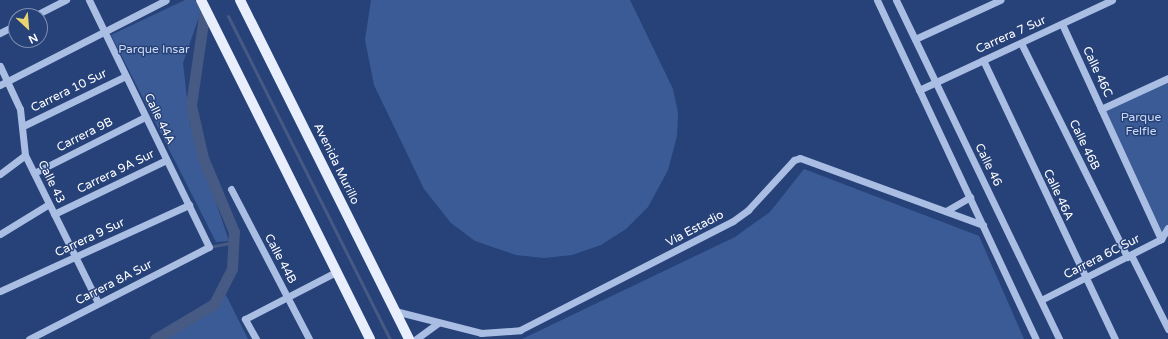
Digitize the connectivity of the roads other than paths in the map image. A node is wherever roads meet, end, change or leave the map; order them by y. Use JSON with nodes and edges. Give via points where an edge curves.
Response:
{"nodes":[{"id":1,"x":66,"y":0,"type":"edge"},
{"id":2,"x":89,"y":0,"type":"edge"},
{"id":3,"x":166,"y":0,"type":"edge"},
{"id":4,"x":201,"y":0,"type":"edge"},
{"id":5,"x":240,"y":0,"type":"edge"},
{"id":6,"x":877,"y":0,"type":"edge"},
{"id":7,"x":896,"y":0,"type":"edge"},
{"id":8,"x":1000,"y":0,"type":"edge"},
{"id":9,"x":1112,"y":0,"type":"edge"},
{"id":10,"x":48,"y":9,"type":"edge"},
{"id":11,"x":1062,"y":24,"type":"junction"},
{"id":12,"x":105,"y":32,"type":"junction"},
{"id":13,"x":915,"y":39,"type":"junction"},
{"id":14,"x":1021,"y":43,"type":"junction"},
{"id":15,"x":983,"y":60,"type":"junction"},
{"id":16,"x":0,"y":66,"type":"edge"},
{"id":17,"x":126,"y":76,"type":"junction"},
{"id":18,"x":1168,"y":78,"type":"edge"},
{"id":19,"x":7,"y":81,"type":"junction"},
{"id":20,"x":936,"y":82,"type":"junction"},
{"id":21,"x":0,"y":85,"type":"edge"},
{"id":22,"x":919,"y":90,"type":"junction"},
{"id":23,"x":1101,"y":109,"type":"junction"},
{"id":24,"x":145,"y":117,"type":"junction"},
{"id":25,"x":23,"y":126,"type":"junction"},
{"id":26,"x":25,"y":155,"type":"junction"},
{"id":27,"x":166,"y":160,"type":"junction"},
{"id":28,"x":34,"y":173,"type":"junction"},
{"id":29,"x":0,"y":174,"type":"edge"},
{"id":30,"x":231,"y":189,"type":"dead end"},
{"id":31,"x":970,"y":197,"type":"junction"},
{"id":32,"x":49,"y":204,"type":"junction"},
{"id":33,"x":189,"y":205,"type":"junction"},
{"id":34,"x":946,"y":211,"type":"junction"},
{"id":35,"x":54,"y":214,"type":"junction"},
{"id":36,"x":0,"y":224,"type":"edge"},
{"id":37,"x":983,"y":225,"type":"junction"},
{"id":38,"x":1168,"y":228,"type":"edge"},
{"id":39,"x":2,"y":232,"type":"edge"},
{"id":40,"x":1161,"y":239,"type":"junction"},
{"id":41,"x":209,"y":247,"type":"joint"},
{"id":42,"x":1129,"y":256,"type":"junction"},
{"id":43,"x":75,"y":257,"type":"junction"},
{"id":44,"x":336,"y":272,"type":"junction"},
{"id":45,"x":1086,"y":279,"type":"junction"},
{"id":46,"x":0,"y":291,"type":"edge"},
{"id":47,"x":287,"y":297,"type":"junction"},
{"id":48,"x":1041,"y":300,"type":"junction"},
{"id":49,"x":98,"y":303,"type":"junction"},
{"id":50,"x":395,"y":311,"type":"junction"},
{"id":51,"x":438,"y":322,"type":"junction"},
{"id":52,"x":1168,"y":329,"type":"edge"},
{"id":53,"x":29,"y":339,"type":"edge"},
{"id":54,"x":256,"y":339,"type":"edge"},
{"id":55,"x":309,"y":339,"type":"edge"},
{"id":56,"x":370,"y":339,"type":"edge"},
{"id":57,"x":409,"y":339,"type":"edge"},
{"id":58,"x":416,"y":339,"type":"edge"},
{"id":59,"x":1036,"y":339,"type":"edge"},
{"id":60,"x":1059,"y":339,"type":"edge"},
{"id":61,"x":1115,"y":339,"type":"edge"}],
"edges":[{"from":1,"to":10,"type":"street"},
{"from":2,"to":12,"type":"street","name":"Calle 44A"},
{"from":3,"to":12,"type":"street"},
{"from":4,"to":44,"type":"main road"},
{"from":5,"to":50,"type":"main road","name":"Avenida Murillo"},
{"from":6,"to":22,"type":"street"},
{"from":7,"to":13,"type":"street","name":"Calle 46"},
{"from":8,"to":13,"type":"street"},
{"from":9,"to":11,"type":"street","name":"Carrera 7 Sur"},
{"from":11,"to":14,"type":"street","name":"Carrera 7 Sur"},
{"from":11,"to":23,"type":"street","name":"Calle 46C"},
{"from":12,"to":17,"type":"street","name":"Calle 44A"},
{"from":12,"to":19,"type":"street"},
{"from":13,"to":20,"type":"street","name":"Calle 46"},
{"from":14,"to":15,"type":"street","name":"Carrera 7 Sur"},
{"from":14,"to":42,"type":"street","name":"Calle 46B"},
{"from":15,"to":20,"type":"street","name":"Carrera 7 Sur"},
{"from":15,"to":45,"type":"street","name":"Calle 46A"},
{"from":16,"to":19,"type":"street","name":"Calle 43"},
{"from":17,"to":24,"type":"street","name":"Calle 44A"},
{"from":17,"to":25,"type":"street","name":"Carrera 10 Sur"},
{"from":18,"to":23,"type":"street"},
{"from":19,"to":21,"type":"street"},
{"from":19,"to":25,"type":"street","name":"Calle 43","via":[[20,109]]},
{"from":20,"to":22,"type":"street","name":"Carrera 7 Sur"},
{"from":20,"to":48,"type":"street","name":"Calle 46"},
{"from":22,"to":31,"type":"street"},
{"from":23,"to":40,"type":"street","name":"Calle 46C"},
{"from":24,"to":27,"type":"street","name":"Calle 44A"},
{"from":24,"to":28,"type":"street","name":"Carrera 9B"},
{"from":25,"to":26,"type":"street","name":"Calle 43"},
{"from":26,"to":28,"type":"street","name":"Calle 43"},
{"from":26,"to":29,"type":"street"},
{"from":27,"to":33,"type":"street","name":"Calle 44A"},
{"from":27,"to":35,"type":"street","name":"Carrera 9A Sur"},
{"from":28,"to":32,"type":"street","name":"Calle 43"},
{"from":30,"to":47,"type":"street","name":"Calle 44B"},
{"from":31,"to":34,"type":"street"},
{"from":31,"to":37,"type":"street"},
{"from":32,"to":35,"type":"street","name":"Calle 43"},
{"from":32,"to":39,"type":"street"},
{"from":33,"to":41,"type":"street","name":"Calle 44A"},
{"from":33,"to":43,"type":"street","name":"Carrera 9 Sur"},
{"from":34,"to":37,"type":"street","name":"Vía Estadio"},
{"from":34,"to":51,"type":"street","name":"Vía Estadio","via":[[806,158],[794,160],[748,210],[733,221],[536,324],[493,334]]},
{"from":35,"to":43,"type":"street","name":"Calle 43"},
{"from":36,"to":39,"type":"street"},
{"from":37,"to":59,"type":"street"},
{"from":38,"to":40,"type":"street","name":"Carrera 6C Sur"},
{"from":40,"to":42,"type":"street","name":"Carrera 6C Sur"},
{"from":41,"to":49,"type":"street","name":"Carrera 8A Sur"},
{"from":42,"to":45,"type":"street","name":"Carrera 6C Sur"},
{"from":42,"to":52,"type":"street","name":"Calle 46B"},
{"from":43,"to":46,"type":"street","name":"Carrera 9 Sur"},
{"from":43,"to":49,"type":"street","name":"Calle 43"},
{"from":44,"to":47,"type":"street"},
{"from":44,"to":56,"type":"main road"},
{"from":45,"to":48,"type":"street","name":"Carrera 6C Sur"},
{"from":45,"to":61,"type":"street","name":"Calle 46A"},
{"from":47,"to":54,"type":"street","via":[[245,319]]},
{"from":47,"to":55,"type":"street","name":"Calle 44B"},
{"from":48,"to":60,"type":"street","name":"Calle 46"},
{"from":49,"to":53,"type":"street","name":"Carrera 8A Sur"},
{"from":50,"to":51,"type":"street","name":"Vía Estadio"},
{"from":50,"to":57,"type":"main road","name":"Avenida Murillo"},
{"from":51,"to":58,"type":"street"}]}
